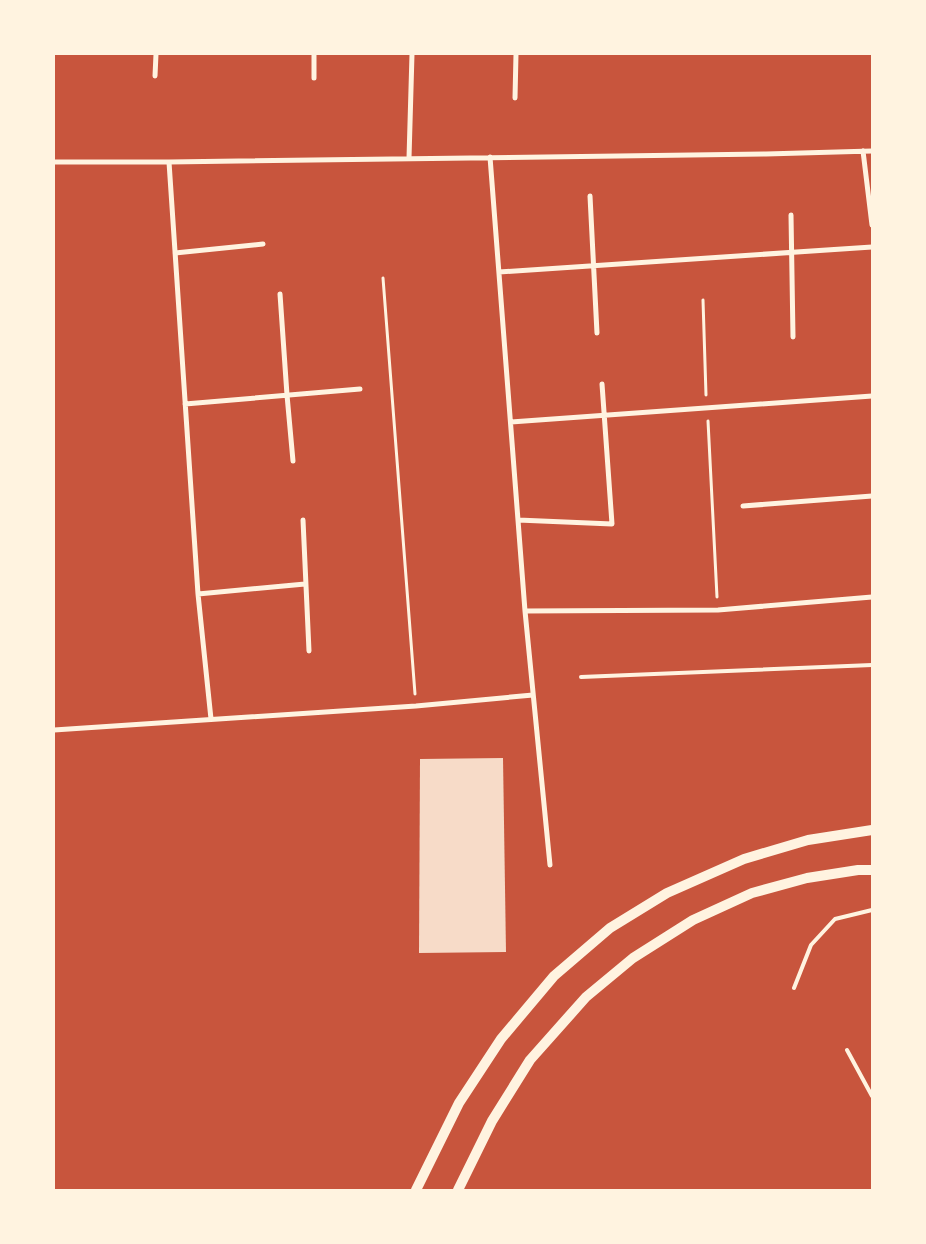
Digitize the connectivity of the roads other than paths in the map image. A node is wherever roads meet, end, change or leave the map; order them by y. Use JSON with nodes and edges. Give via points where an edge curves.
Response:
{"nodes":[{"id":1,"x":156,"y":54,"type":"edge"},
{"id":2,"x":314,"y":54,"type":"edge"},
{"id":3,"x":412,"y":54,"type":"edge"},
{"id":4,"x":516,"y":54,"type":"edge"},
{"id":5,"x":155,"y":76,"type":"dead end"},
{"id":6,"x":314,"y":78,"type":"dead end"},
{"id":7,"x":516,"y":98,"type":"dead end"},
{"id":8,"x":863,"y":151,"type":"junction"},
{"id":9,"x":872,"y":151,"type":"edge"},
{"id":10,"x":490,"y":157,"type":"junction"},
{"id":11,"x":409,"y":158,"type":"junction"},
{"id":12,"x":54,"y":162,"type":"edge"},
{"id":13,"x":170,"y":162,"type":"junction"},
{"id":14,"x":590,"y":196,"type":"dead end"},
{"id":15,"x":791,"y":215,"type":"dead end"},
{"id":16,"x":872,"y":224,"type":"edge"},
{"id":17,"x":263,"y":244,"type":"dead end"},
{"id":18,"x":872,"y":247,"type":"edge"},
{"id":19,"x":791,"y":252,"type":"junction"},
{"id":20,"x":175,"y":253,"type":"junction"},
{"id":21,"x":594,"y":266,"type":"junction"},
{"id":22,"x":499,"y":272,"type":"junction"},
{"id":23,"x":280,"y":294,"type":"dead end"},
{"id":24,"x":597,"y":333,"type":"dead end"},
{"id":25,"x":793,"y":337,"type":"dead end"},
{"id":26,"x":602,"y":384,"type":"dead end"},
{"id":27,"x":360,"y":389,"type":"dead end"},
{"id":28,"x":287,"y":395,"type":"junction"},
{"id":29,"x":872,"y":396,"type":"edge"},
{"id":30,"x":185,"y":404,"type":"junction"},
{"id":31,"x":604,"y":415,"type":"junction"},
{"id":32,"x":510,"y":422,"type":"junction"},
{"id":33,"x":293,"y":461,"type":"dead end"},
{"id":34,"x":872,"y":496,"type":"edge"},
{"id":35,"x":743,"y":506,"type":"dead end"},
{"id":36,"x":303,"y":520,"type":"dead end"},
{"id":37,"x":518,"y":520,"type":"junction"},
{"id":38,"x":306,"y":584,"type":"junction"},
{"id":39,"x":198,"y":594,"type":"junction"},
{"id":40,"x":872,"y":597,"type":"edge"},
{"id":41,"x":525,"y":611,"type":"junction"},
{"id":42,"x":309,"y":651,"type":"dead end"},
{"id":43,"x":872,"y":665,"type":"edge"},
{"id":44,"x":581,"y":677,"type":"dead end"},
{"id":45,"x":533,"y":695,"type":"junction"},
{"id":46,"x":211,"y":719,"type":"junction"},
{"id":47,"x":54,"y":730,"type":"edge"},
{"id":48,"x":872,"y":830,"type":"edge"},
{"id":49,"x":550,"y":865,"type":"dead end"},
{"id":50,"x":872,"y":870,"type":"edge"},
{"id":51,"x":872,"y":910,"type":"edge"},
{"id":52,"x":794,"y":988,"type":"dead end"},
{"id":53,"x":848,"y":1050,"type":"dead end"},
{"id":54,"x":872,"y":1096,"type":"edge"},
{"id":55,"x":416,"y":1190,"type":"edge"},
{"id":56,"x":458,"y":1190,"type":"edge"}],
"edges":[{"from":1,"to":5,"type":"street"},
{"from":2,"to":6,"type":"street"},
{"from":3,"to":11,"type":"street"},
{"from":4,"to":7,"type":"street"},
{"from":8,"to":9,"type":"street"},
{"from":8,"to":10,"type":"street"},
{"from":8,"to":16,"type":"street"},
{"from":10,"to":11,"type":"street"},
{"from":10,"to":22,"type":"street"},
{"from":11,"to":13,"type":"street"},
{"from":12,"to":13,"type":"street"},
{"from":13,"to":20,"type":"street"},
{"from":14,"to":21,"type":"street"},
{"from":15,"to":19,"type":"street"},
{"from":17,"to":20,"type":"street"},
{"from":18,"to":19,"type":"street"},
{"from":19,"to":21,"type":"street"},
{"from":19,"to":25,"type":"street"},
{"from":20,"to":30,"type":"street"},
{"from":21,"to":22,"type":"street"},
{"from":21,"to":24,"type":"street"},
{"from":22,"to":32,"type":"street"},
{"from":23,"to":28,"type":"street"},
{"from":26,"to":31,"type":"street"},
{"from":27,"to":28,"type":"street"},
{"from":28,"to":30,"type":"street"},
{"from":28,"to":33,"type":"street"},
{"from":29,"to":31,"type":"street"},
{"from":30,"to":39,"type":"street"},
{"from":31,"to":32,"type":"street"},
{"from":31,"to":37,"type":"street","via":[[612,524]]},
{"from":32,"to":37,"type":"street"},
{"from":34,"to":35,"type":"street"},
{"from":36,"to":38,"type":"street"},
{"from":37,"to":41,"type":"street"},
{"from":38,"to":39,"type":"street"},
{"from":38,"to":42,"type":"street"},
{"from":39,"to":46,"type":"street"},
{"from":40,"to":41,"type":"street","via":[[718,610]]},
{"from":41,"to":45,"type":"street"},
{"from":43,"to":44,"type":"lane"},
{"from":45,"to":46,"type":"street"},
{"from":45,"to":49,"type":"street"},
{"from":46,"to":47,"type":"street"},
{"from":48,"to":55,"type":"main road","via":[[808,840],[744,859],[667,894],[610,928],[554,976],[502,1039],[459,1103]]},
{"from":50,"to":56,"type":"main road","via":[[807,878],[752,894],[693,920],[632,958],[586,997],[530,1060],[492,1121]]},
{"from":51,"to":52,"type":"lane","via":[[835,919],[811,945]]},
{"from":53,"to":54,"type":"lane"}]}
